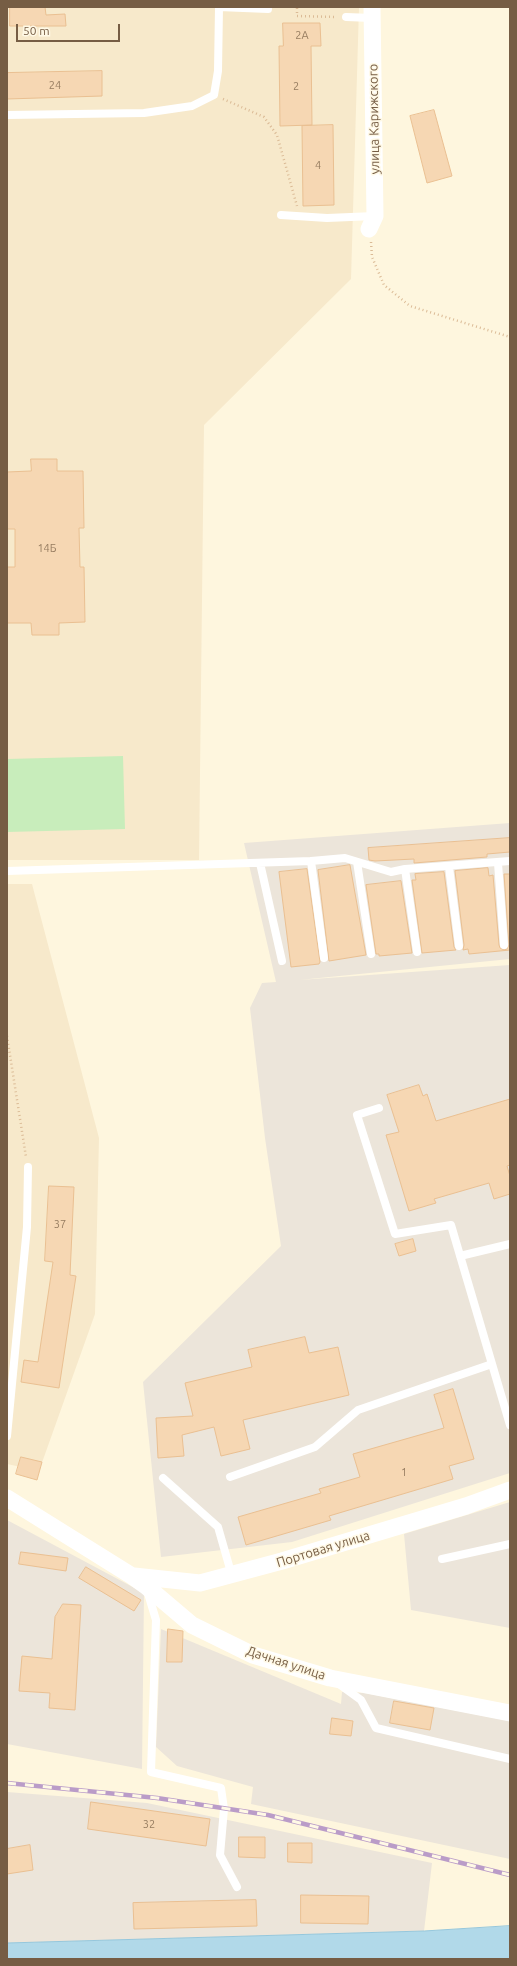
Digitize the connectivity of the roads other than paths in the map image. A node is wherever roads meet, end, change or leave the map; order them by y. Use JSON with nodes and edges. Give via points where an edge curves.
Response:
{"nodes":[{"id":1,"x":219,"y":7,"type":"edge"},
{"id":2,"x":268,"y":9,"type":"dead end"},
{"id":3,"x":372,"y":12,"type":"edge"},
{"id":4,"x":346,"y":17,"type":"road end"},
{"id":5,"x":7,"y":115,"type":"edge"},
{"id":6,"x":281,"y":216,"type":"dead end"},
{"id":7,"x":372,"y":223,"type":"joint"},
{"id":8,"x":510,"y":861,"type":"edge"},
{"id":9,"x":311,"y":862,"type":"junction"},
{"id":10,"x":357,"y":862,"type":"junction"},
{"id":11,"x":260,"y":863,"type":"junction"},
{"id":12,"x":498,"y":863,"type":"junction"},
{"id":13,"x":449,"y":867,"type":"junction"},
{"id":14,"x":405,"y":869,"type":"junction"},
{"id":15,"x":7,"y":871,"type":"edge"},
{"id":16,"x":504,"y":945,"type":"dead end"},
{"id":17,"x":459,"y":946,"type":"dead end"},
{"id":18,"x":417,"y":952,"type":"dead end"},
{"id":19,"x":371,"y":954,"type":"dead end"},
{"id":20,"x":324,"y":958,"type":"dead end"},
{"id":21,"x":282,"y":961,"type":"dead end"},
{"id":22,"x":379,"y":1108,"type":"dead end"},
{"id":23,"x":28,"y":1168,"type":"road end"},
{"id":24,"x":510,"y":1244,"type":"edge"},
{"id":25,"x":460,"y":1256,"type":"junction"},
{"id":26,"x":492,"y":1364,"type":"junction"},
{"id":27,"x":510,"y":1425,"type":"edge"},
{"id":28,"x":7,"y":1436,"type":"edge"},
{"id":29,"x":230,"y":1477,"type":"dead end"},
{"id":30,"x":163,"y":1478,"type":"dead end"},
{"id":31,"x":510,"y":1490,"type":"edge"},
{"id":32,"x":7,"y":1498,"type":"edge"},
{"id":33,"x":510,"y":1544,"type":"edge"},
{"id":34,"x":442,"y":1559,"type":"dead end"},
{"id":35,"x":132,"y":1576,"type":"junction"},
{"id":36,"x":232,"y":1576,"type":"junction"},
{"id":37,"x":146,"y":1586,"type":"junction"},
{"id":38,"x":330,"y":1678,"type":"junction"},
{"id":39,"x":510,"y":1713,"type":"edge"},
{"id":40,"x":510,"y":1759,"type":"edge"},
{"id":41,"x":237,"y":1887,"type":"dead end"}],
"edges":[{"from":1,"to":2,"type":"lane"},
{"from":1,"to":5,"type":"lane","via":[[218,71],[214,95],[192,106],[144,113]]},
{"from":3,"to":4,"type":"lane"},
{"from":3,"to":7,"type":"street","name":"улица Карижского"},
{"from":6,"to":7,"type":"lane"},
{"from":8,"to":12,"type":"lane"},
{"from":9,"to":10,"type":"lane","via":[[345,858]]},
{"from":9,"to":11,"type":"lane"},
{"from":9,"to":20,"type":"lane"},
{"from":10,"to":14,"type":"lane","via":[[391,872]]},
{"from":10,"to":19,"type":"lane"},
{"from":11,"to":15,"type":"lane"},
{"from":11,"to":21,"type":"lane"},
{"from":12,"to":13,"type":"lane"},
{"from":12,"to":16,"type":"lane"},
{"from":13,"to":14,"type":"lane"},
{"from":13,"to":17,"type":"lane"},
{"from":14,"to":18,"type":"lane"},
{"from":22,"to":25,"type":"lane","via":[[357,1115],[395,1234],[451,1225]]},
{"from":23,"to":28,"type":"lane","via":[[27,1227]]},
{"from":24,"to":25,"type":"lane"},
{"from":25,"to":26,"type":"lane"},
{"from":26,"to":27,"type":"lane"},
{"from":26,"to":29,"type":"lane","via":[[358,1410],[314,1447]]},
{"from":30,"to":36,"type":"lane","via":[[218,1527]]},
{"from":31,"to":36,"type":"street","name":"Портовая улица","via":[[459,1508]]},
{"from":32,"to":35,"type":"street","name":"Дачная улица"},
{"from":33,"to":34,"type":"lane"},
{"from":35,"to":36,"type":"street","name":"Портовая улица","via":[[200,1583]]},
{"from":35,"to":37,"type":"street","name":"Дачная улица"},
{"from":37,"to":38,"type":"street","name":"Дачная улица","via":[[192,1625],[253,1655]]},
{"from":37,"to":41,"type":"lane","via":[[156,1620],[151,1772],[221,1788],[224,1810],[220,1855]]},
{"from":38,"to":39,"type":"street","name":"Дачная улица"},
{"from":38,"to":40,"type":"lane","via":[[361,1700],[376,1728]]}]}
